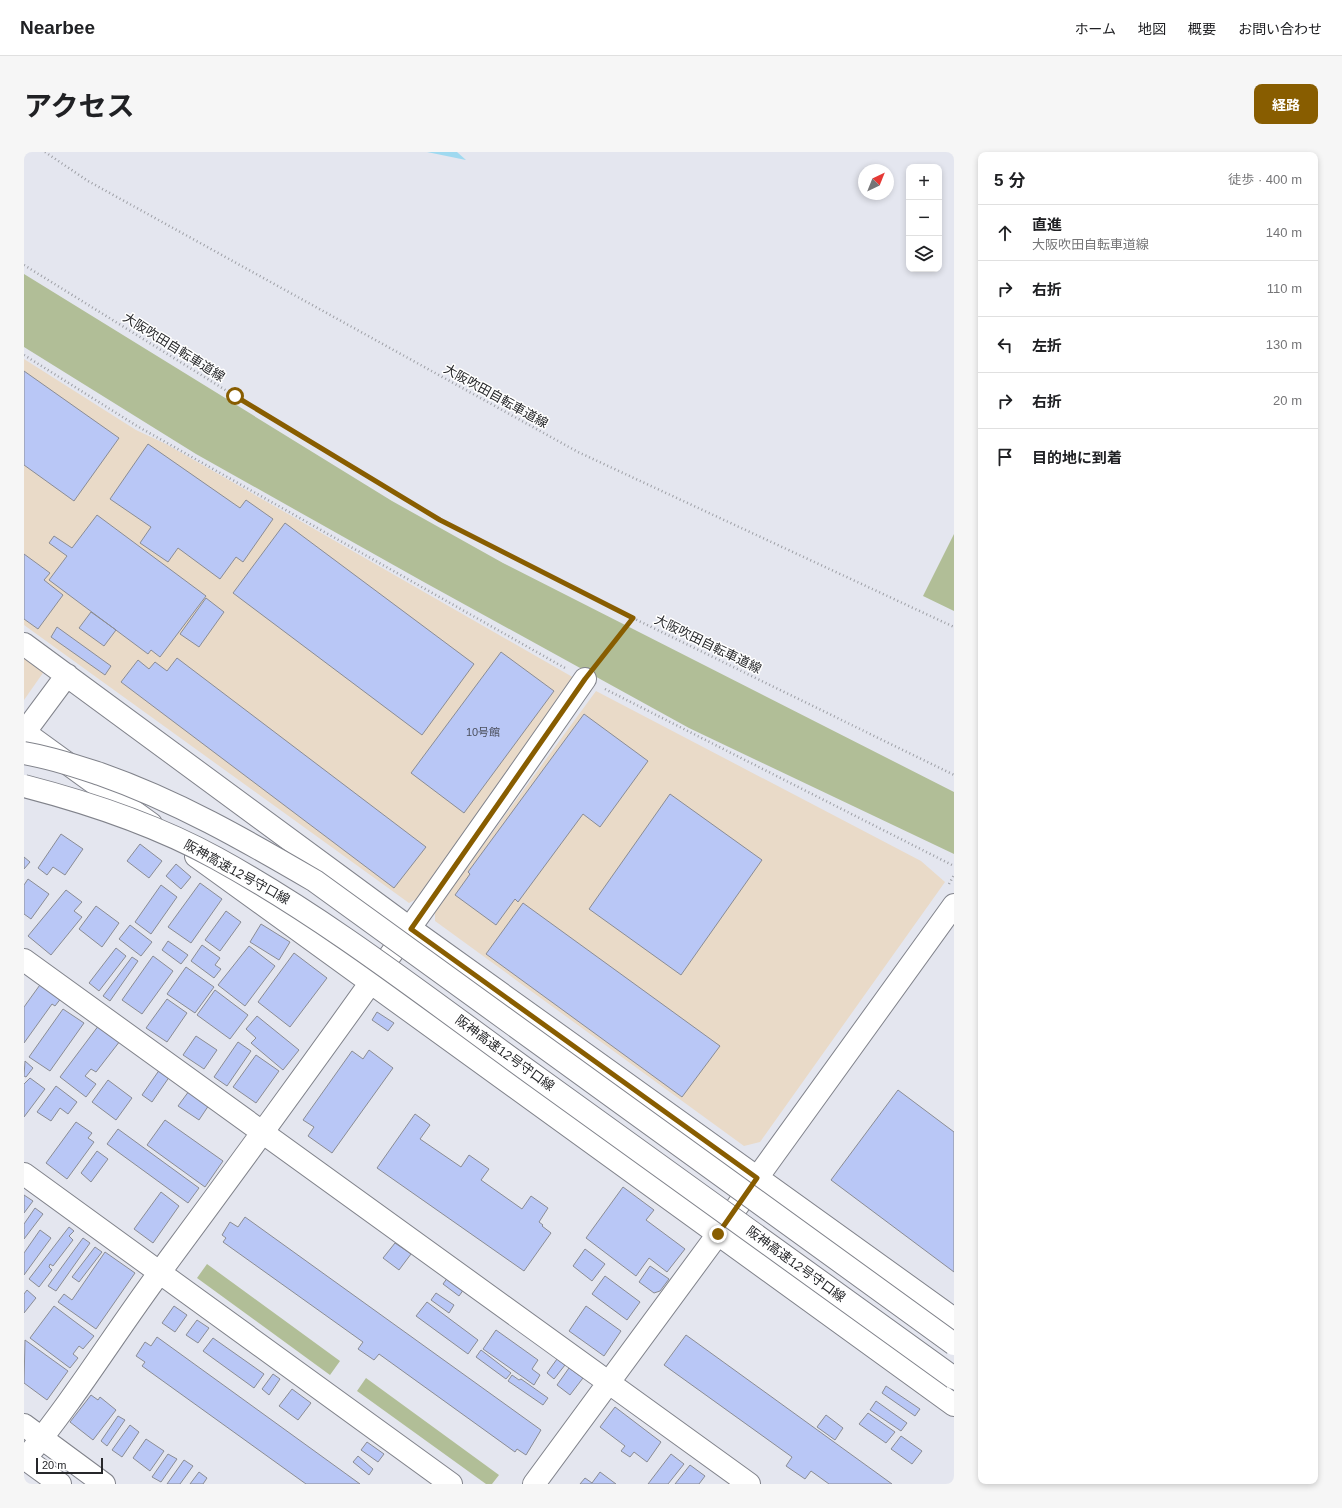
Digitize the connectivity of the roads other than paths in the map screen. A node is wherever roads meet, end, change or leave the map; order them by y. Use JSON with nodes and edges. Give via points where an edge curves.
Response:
{"nodes":[{"id":1,"x":24,"y":644,"type":"edge"},
{"id":2,"x":67,"y":675,"type":"junction"},
{"id":3,"x":585,"y":679,"type":"road end"},
{"id":4,"x":24,"y":733,"type":"edge"},
{"id":5,"x":24,"y":753,"type":"edge"},
{"id":6,"x":24,"y":786,"type":"edge"},
{"id":7,"x":954,"y":906,"type":"edge"},
{"id":8,"x":411,"y":929,"type":"junction"},
{"id":9,"x":24,"y":960,"type":"edge"},
{"id":10,"x":371,"y":982,"type":"junction"},
{"id":11,"x":263,"y":1134,"type":"junction"},
{"id":12,"x":24,"y":1174,"type":"edge"},
{"id":13,"x":757,"y":1178,"type":"junction"},
{"id":14,"x":718,"y":1234,"type":"junction"},
{"id":15,"x":160,"y":1273,"type":"junction"},
{"id":16,"x":954,"y":1319,"type":"edge"},
{"id":17,"x":954,"y":1344,"type":"edge"},
{"id":18,"x":954,"y":1378,"type":"edge"},
{"id":19,"x":608,"y":1383,"type":"junction"},
{"id":20,"x":954,"y":1405,"type":"edge"},
{"id":21,"x":24,"y":1425,"type":"edge"},
{"id":22,"x":42,"y":1438,"type":"junction"},
{"id":23,"x":24,"y":1459,"type":"edge"},
{"id":24,"x":60,"y":1484,"type":"edge"},
{"id":25,"x":104,"y":1484,"type":"edge"},
{"id":26,"x":451,"y":1484,"type":"edge"},
{"id":27,"x":534,"y":1484,"type":"edge"},
{"id":28,"x":750,"y":1484,"type":"edge"}],
"edges":[{"from":1,"to":2,"type":"main road"},
{"from":2,"to":4,"type":"main road"},
{"from":2,"to":8,"type":"main road"},
{"from":3,"to":8,"type":"main road"},
{"from":4,"to":10,"type":"main road"},
{"from":5,"to":17,"type":"main road","bridge":true,"via":[[131,785],[185,808],[315,881]]},
{"from":6,"to":18,"type":"main road","name":"阪神高速12号守口線","bridge":true,"via":[[112,812],[172,837],[215,857],[296,905]]},
{"from":7,"to":13,"type":"main road"},
{"from":8,"to":10,"type":"main road"},
{"from":8,"to":13,"type":"main road"},
{"from":9,"to":11,"type":"main road"},
{"from":10,"to":11,"type":"main road"},
{"from":10,"to":14,"type":"main road"},
{"from":11,"to":15,"type":"main road"},
{"from":11,"to":19,"type":"main road"},
{"from":12,"to":15,"type":"main road"},
{"from":13,"to":14,"type":"main road"},
{"from":13,"to":16,"type":"main road"},
{"from":14,"to":19,"type":"main road"},
{"from":14,"to":20,"type":"main road"},
{"from":15,"to":22,"type":"main road"},
{"from":15,"to":26,"type":"main road"},
{"from":19,"to":27,"type":"main road"},
{"from":19,"to":28,"type":"main road"},
{"from":21,"to":22,"type":"main road"},
{"from":22,"to":23,"type":"main road"},
{"from":22,"to":25,"type":"main road"},
{"from":23,"to":24,"type":"main road"}]}
